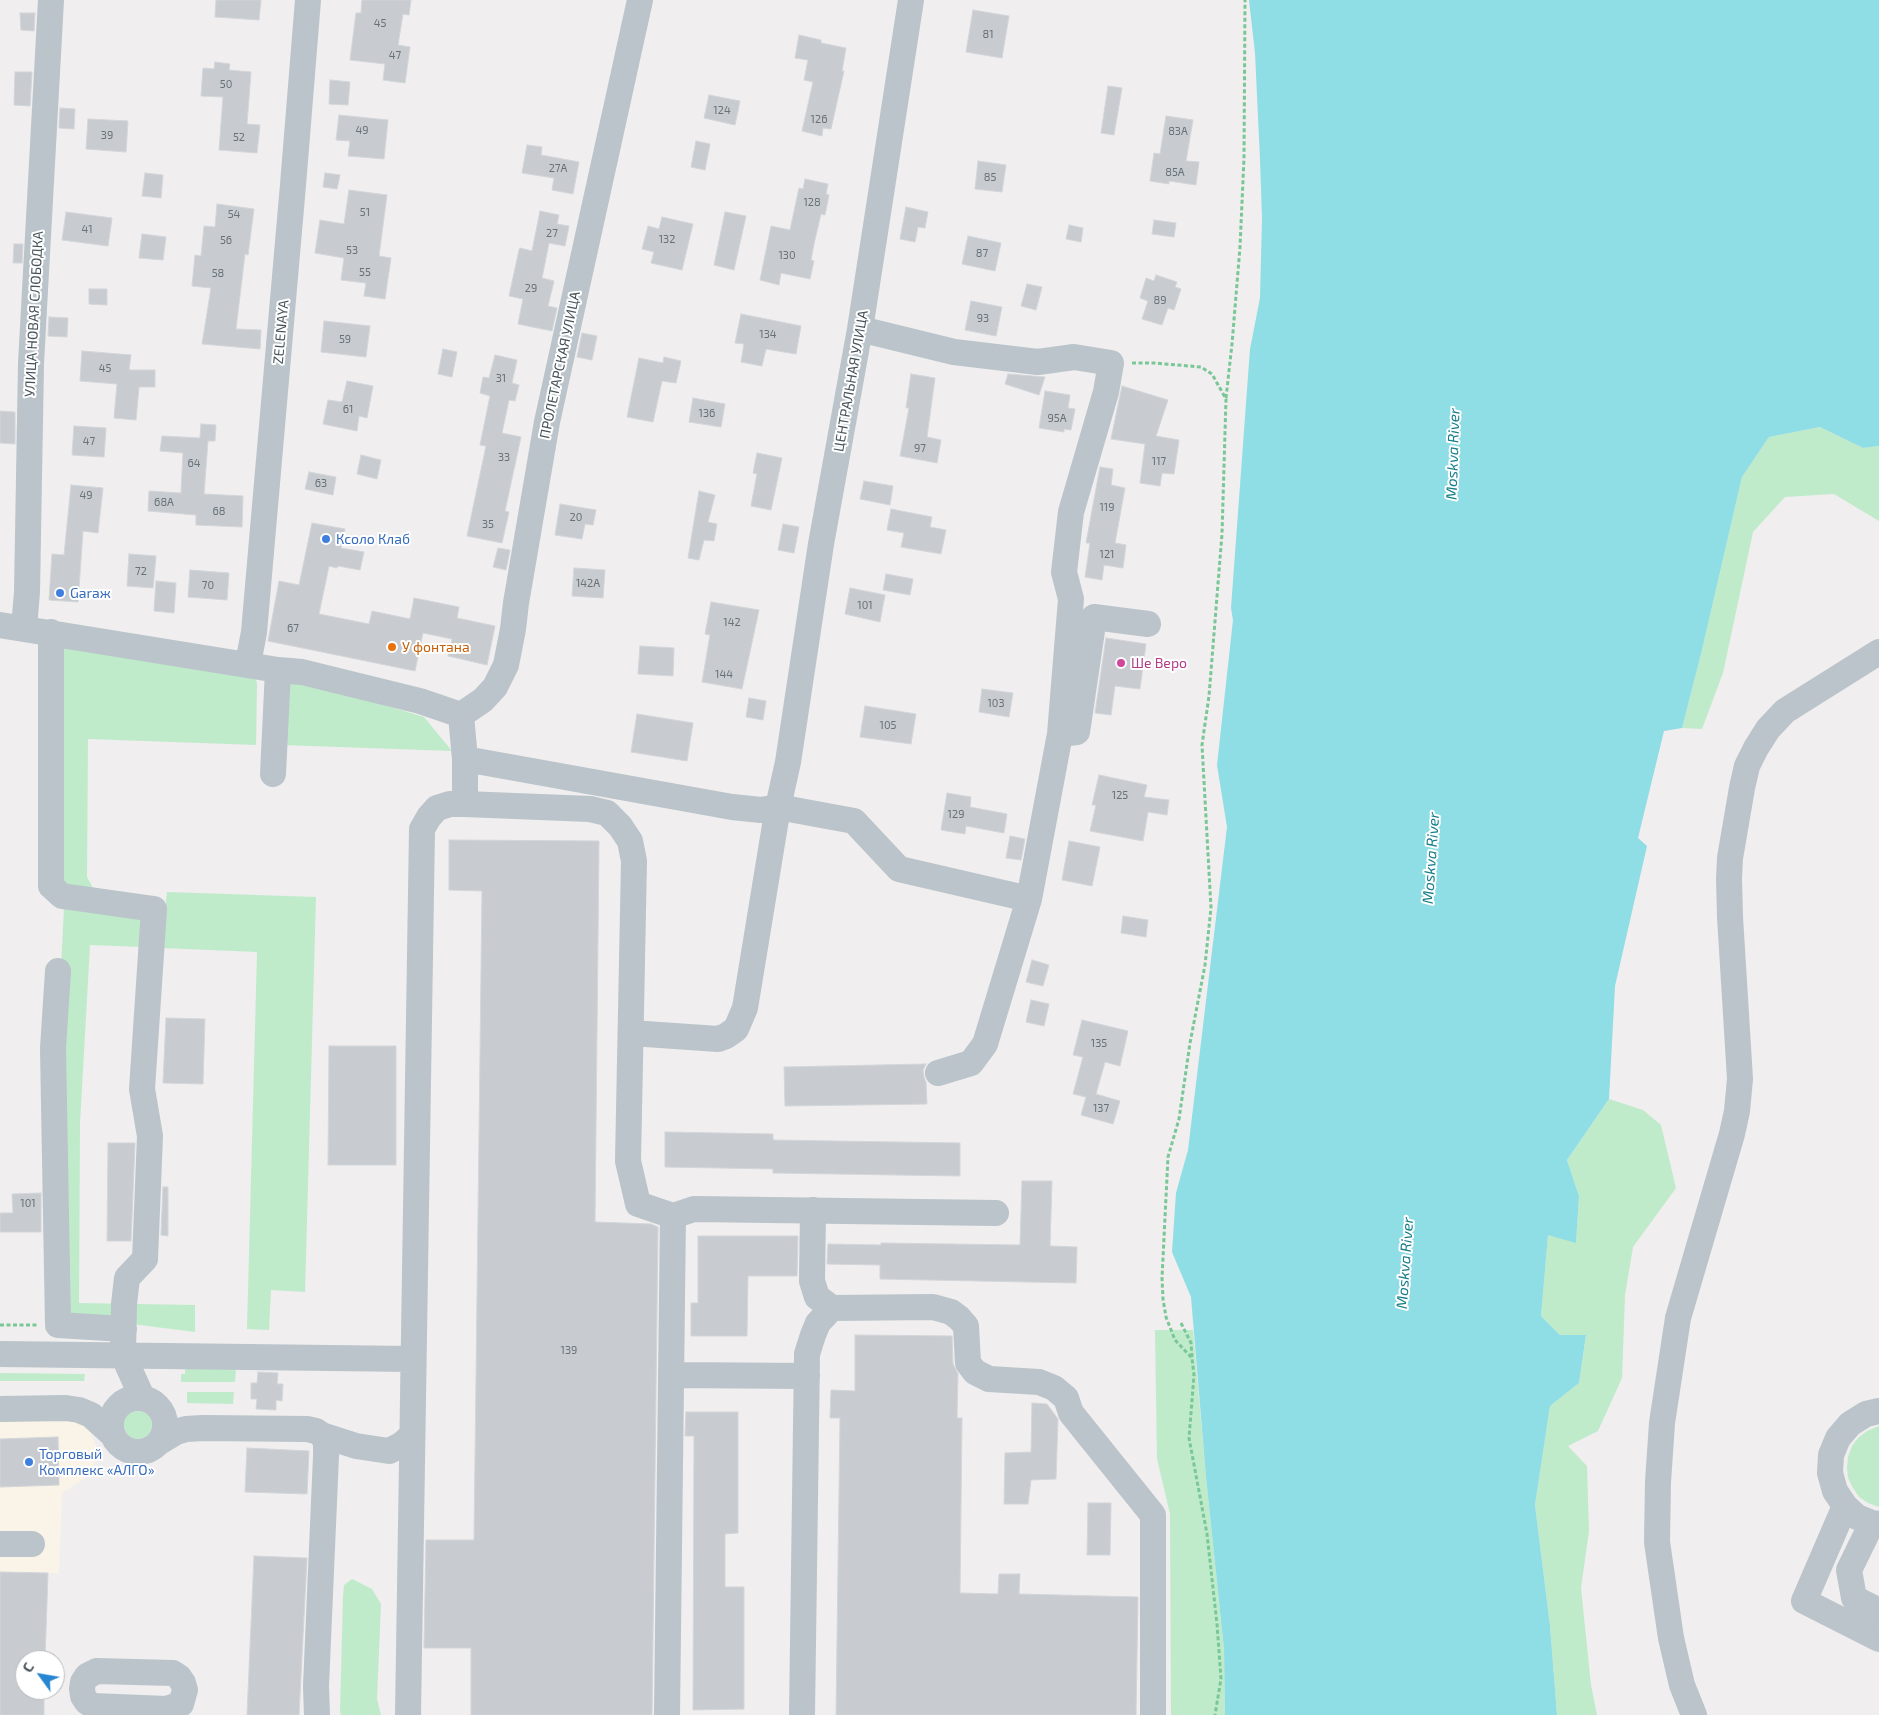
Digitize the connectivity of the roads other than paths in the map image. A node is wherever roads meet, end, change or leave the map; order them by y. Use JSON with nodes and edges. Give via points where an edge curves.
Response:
{"nodes":[{"id":1,"x":50,"y":0,"type":"edge"},
{"id":2,"x":308,"y":0,"type":"edge"},
{"id":3,"x":640,"y":0,"type":"edge"},
{"id":4,"x":911,"y":0,"type":"edge"},
{"id":5,"x":860,"y":329,"type":"junction"},
{"id":6,"x":1148,"y":624,"type":"dead end"},
{"id":7,"x":12,"y":626,"type":"edge"},
{"id":8,"x":51,"y":632,"type":"junction"},
{"id":9,"x":1879,"y":652,"type":"edge"},
{"id":10,"x":248,"y":664,"type":"junction"},
{"id":11,"x":278,"y":670,"type":"junction"},
{"id":12,"x":461,"y":715,"type":"junction"},
{"id":13,"x":1060,"y":734,"type":"junction"},
{"id":14,"x":465,"y":759,"type":"junction"},
{"id":15,"x":273,"y":774,"type":"dead end"},
{"id":16,"x":465,"y":804,"type":"junction"},
{"id":17,"x":778,"y":807,"type":"junction"},
{"id":18,"x":1029,"y":899,"type":"junction"},
{"id":19,"x":58,"y":971,"type":"dead end"},
{"id":20,"x":631,"y":1033,"type":"junction"},
{"id":21,"x":938,"y":1073,"type":"dead end"},
{"id":22,"x":813,"y":1210,"type":"junction"},
{"id":23,"x":996,"y":1213,"type":"dead end"},
{"id":24,"x":673,"y":1216,"type":"junction"},
{"id":25,"x":832,"y":1308,"type":"junction"},
{"id":26,"x":124,"y":1329,"type":"junction"},
{"id":27,"x":0,"y":1354,"type":"edge"},
{"id":28,"x":123,"y":1354,"type":"junction"},
{"id":29,"x":413,"y":1359,"type":"junction"},
{"id":30,"x":671,"y":1375,"type":"junction"},
{"id":31,"x":807,"y":1376,"type":"junction"},
{"id":32,"x":142,"y":1397,"type":"junction"},
{"id":33,"x":0,"y":1408,"type":"edge"},
{"id":34,"x":1879,"y":1411,"type":"edge"},
{"id":35,"x":112,"y":1434,"type":"junction"},
{"id":36,"x":322,"y":1435,"type":"junction"},
{"id":37,"x":412,"y":1435,"type":"junction"},
{"id":38,"x":161,"y":1441,"type":"junction"},
{"id":39,"x":1845,"y":1506,"type":"junction"},
{"id":40,"x":1876,"y":1523,"type":"edge"},
{"id":41,"x":0,"y":1544,"type":"edge"},
{"id":42,"x":32,"y":1544,"type":"dead end"},
{"id":43,"x":1879,"y":1611,"type":"edge"},
{"id":44,"x":1879,"y":1638,"type":"edge"},
{"id":45,"x":317,"y":1715,"type":"edge"},
{"id":46,"x":408,"y":1715,"type":"edge"},
{"id":47,"x":667,"y":1715,"type":"edge"},
{"id":48,"x":802,"y":1715,"type":"edge"},
{"id":49,"x":1153,"y":1715,"type":"edge"},
{"id":50,"x":1694,"y":1715,"type":"edge"}],
"edges":[{"from":1,"to":7,"type":"street","name":"УЛИЦА НОВАЯ СЛОБОДКА","via":[[31,363],[27,582]]},
{"from":2,"to":10,"type":"street","name":"ZELENAYA","via":[[254,632]]},
{"from":3,"to":12,"type":"street","name":"ПРОЛЕТАРСКАЯ УЛИЦА","via":[[547,422],[506,665],[496,687]]},
{"from":4,"to":5,"type":"street","name":"ЦЕНТРАЛЬНАЯ УЛИЦА"},
{"from":5,"to":13,"type":"street","via":[[954,352],[1038,362],[1074,357],[1111,363],[1106,392],[1071,512],[1064,572],[1071,599]]},
{"from":5,"to":17,"type":"street","name":"ЦЕНТРАЛЬНАЯ УЛИЦА"},
{"from":6,"to":13,"type":"street","via":[[1094,617],[1077,732]]},
{"from":7,"to":8,"type":"street"},
{"from":8,"to":10,"type":"street"},
{"from":8,"to":26,"type":"street","via":[[51,886],[62,896],[154,909],[142,1089],[150,1136],[145,1260],[127,1278]]},
{"from":9,"to":50,"type":"street","via":[[1785,711],[1756,748],[1747,766],[1742,788],[1729,879],[1740,1079],[1737,1111],[1678,1318],[1662,1423],[1658,1482],[1657,1542],[1671,1638],[1682,1685]]},
{"from":10,"to":11,"type":"street"},
{"from":11,"to":12,"type":"street","via":[[302,672],[393,694]]},
{"from":11,"to":15,"type":"street"},
{"from":12,"to":14,"type":"street"},
{"from":13,"to":18,"type":"street"},
{"from":14,"to":16,"type":"street"},
{"from":14,"to":17,"type":"street","via":[[732,807],[762,810]]},
{"from":16,"to":20,"type":"street","via":[[590,810],[606,813],[620,826],[630,841],[634,861]]},
{"from":16,"to":29,"type":"street","via":[[438,808],[422,829]]},
{"from":17,"to":18,"type":"street","via":[[854,821],[900,869]]},
{"from":17,"to":20,"type":"street","name":"ЦЕНТРАЛЬНАЯ УЛИЦА","via":[[745,1008],[736,1029],[718,1038]]},
{"from":18,"to":21,"type":"street","via":[[985,1044],[971,1063]]},
{"from":19,"to":26,"type":"street","via":[[53,1048],[58,1325]]},
{"from":20,"to":24,"type":"street","via":[[628,1161],[638,1204]]},
{"from":22,"to":23,"type":"street"},
{"from":22,"to":24,"type":"street","via":[[694,1209]]},
{"from":22,"to":25,"type":"street","via":[[812,1281],[817,1298]]},
{"from":24,"to":30,"type":"street"},
{"from":25,"to":31,"type":"street","via":[[818,1323],[813,1335],[807,1354]]},
{"from":25,"to":49,"type":"street","via":[[934,1307],[951,1312],[966,1326],[968,1363],[975,1372],[989,1378],[1039,1382],[1066,1398],[1071,1413],[1153,1515]]},
{"from":26,"to":28,"type":"street"},
{"from":27,"to":28,"type":"street"},
{"from":28,"to":29,"type":"street"},
{"from":28,"to":32,"type":"street"},
{"from":29,"to":37,"type":"street"},
{"from":30,"to":31,"type":"street"},
{"from":30,"to":47,"type":"street"},
{"from":31,"to":48,"type":"street"},
{"from":32,"to":35,"type":"street","via":[[133,1397],[115,1410]]},
{"from":32,"to":38,"type":"street","via":[[152,1401],[166,1421]]},
{"from":33,"to":35,"type":"street","via":[[79,1410],[91,1415]]},
{"from":34,"to":39,"type":"street","via":[[1866,1414],[1850,1424],[1838,1438],[1831,1455],[1830,1473],[1835,1491]]},
{"from":35,"to":38,"type":"street","via":[[116,1442],[131,1452],[140,1453]]},
{"from":36,"to":37,"type":"street","via":[[356,1446],[390,1451]]},
{"from":36,"to":38,"type":"street","via":[[307,1429],[203,1428],[176,1432]]},
{"from":36,"to":45,"type":"street","via":[[326,1442],[326,1456]]},
{"from":37,"to":46,"type":"street"},
{"from":39,"to":40,"type":"street","via":[[1858,1517]]},
{"from":39,"to":44,"type":"street","via":[[1804,1600]]},
{"from":40,"to":43,"type":"street","via":[[1849,1570],[1854,1598]]},
{"from":41,"to":42,"type":"street"}]}
